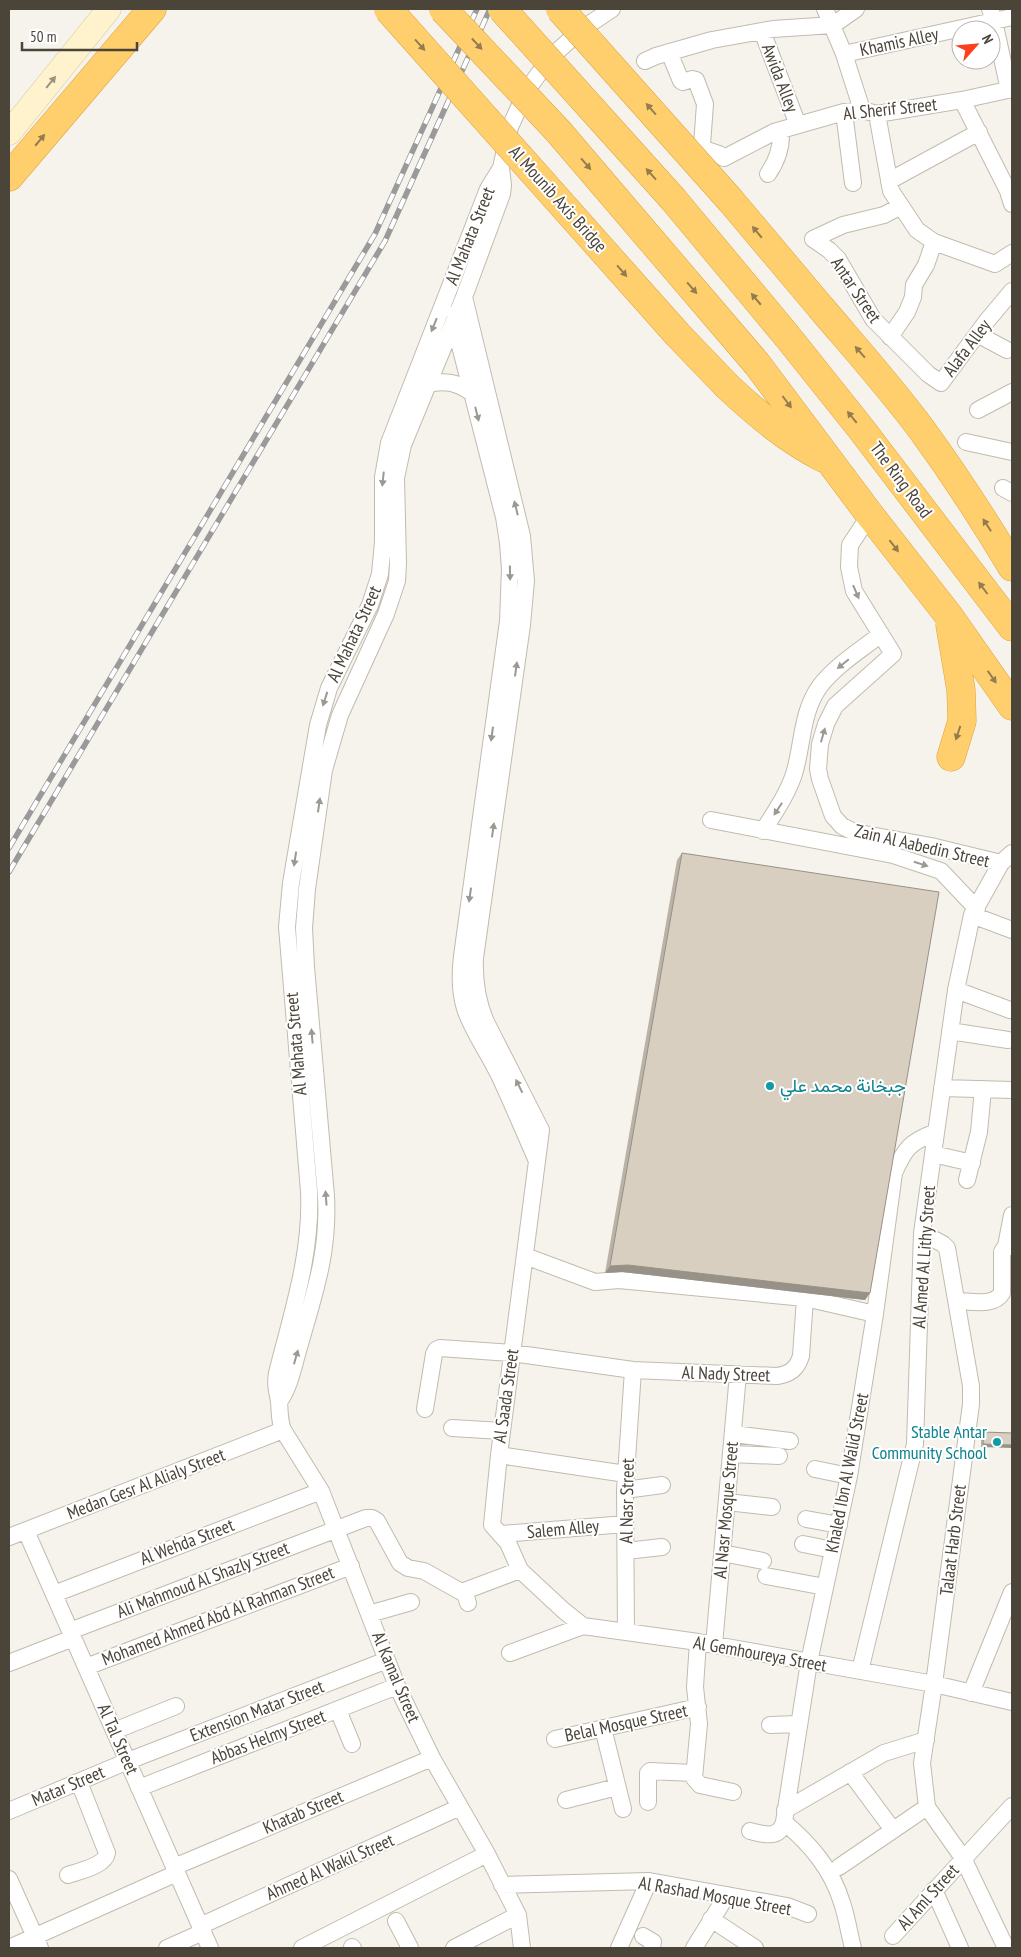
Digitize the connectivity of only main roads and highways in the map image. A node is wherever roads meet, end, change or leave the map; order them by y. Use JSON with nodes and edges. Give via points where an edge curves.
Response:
{"nodes":[{"id":1,"x":152,"y":9,"type":"edge"},
{"id":2,"x":388,"y":9,"type":"edge"},
{"id":3,"x":443,"y":9,"type":"edge"},
{"id":4,"x":502,"y":9,"type":"edge"},
{"id":5,"x":560,"y":9,"type":"edge"},
{"id":6,"x":99,"y":14,"type":"edge"},
{"id":7,"x":9,"y":133,"type":"edge"},
{"id":8,"x":9,"y":177,"type":"edge"},
{"id":9,"x":832,"y":462,"type":"junction"},
{"id":10,"x":1012,"y":567,"type":"edge"},
{"id":11,"x":949,"y":616,"type":"junction"},
{"id":12,"x":1012,"y":627,"type":"edge"},
{"id":13,"x":1012,"y":706,"type":"edge"},
{"id":14,"x":951,"y":757,"type":"dead end"}],
"edges":[{"from":8,"to":1,"type":"highway","one_way":true},
{"from":2,"to":9,"type":"highway","name":"Al Mounib Axis Bridge","one_way":true,"bridge":true,"via":[[728,388],[774,428]]},
{"from":3,"to":9,"type":"highway","one_way":true,"bridge":true,"via":[[558,131],[757,364]]},
{"from":12,"to":4,"type":"highway","name":"The Ring Road","one_way":true,"bridge":true,"via":[[787,336],[673,199]]},
{"from":10,"to":5,"type":"highway","one_way":true,"bridge":true,"via":[[966,494],[873,368],[719,187]]},
{"from":7,"to":6,"type":"main road","one_way":true},
{"from":9,"to":11,"type":"highway","one_way":true},
{"from":11,"to":13,"type":"highway","one_way":true},
{"from":11,"to":14,"type":"highway","one_way":true,"via":[[961,690],[962,721]]}]}
